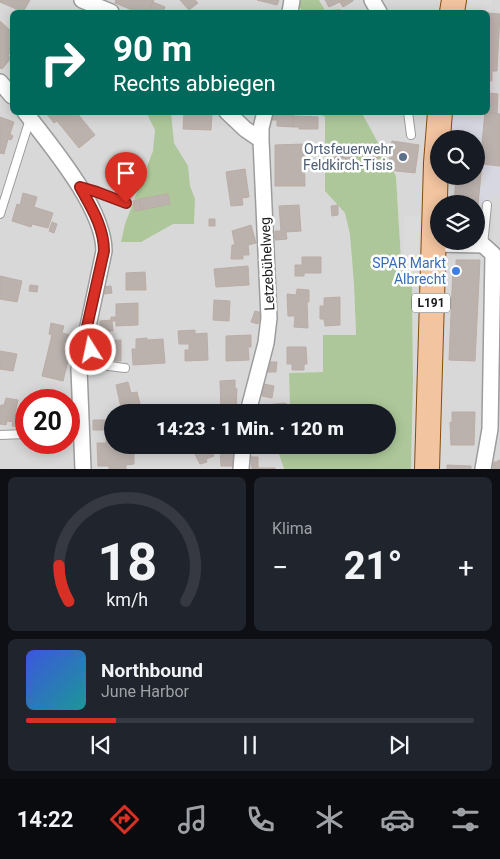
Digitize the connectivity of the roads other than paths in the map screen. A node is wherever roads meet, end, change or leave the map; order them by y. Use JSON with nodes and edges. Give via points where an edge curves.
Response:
{"nodes":[{"id":1,"x":82,"y":0,"type":"edge"},
{"id":2,"x":105,"y":10,"type":"edge"},
{"id":3,"x":0,"y":82,"type":"edge"},
{"id":4,"x":10,"y":94,"type":"edge"},
{"id":5,"x":29,"y":115,"type":"edge"},
{"id":6,"x":230,"y":115,"type":"edge"},
{"id":7,"x":264,"y":115,"type":"edge"},
{"id":8,"x":408,"y":115,"type":"edge"},
{"id":9,"x":440,"y":115,"type":"edge"},
{"id":10,"x":411,"y":136,"type":"dead end"},
{"id":11,"x":261,"y":140,"type":"junction"},
{"id":12,"x":80,"y":187,"type":"junction"},
{"id":13,"x":435,"y":195,"type":"edge"},
{"id":14,"x":126,"y":203,"type":"dead end"},
{"id":15,"x":487,"y":205,"type":"dead end"},
{"id":16,"x":0,"y":214,"type":"edge"},
{"id":17,"x":485,"y":225,"type":"edge"},
{"id":18,"x":485,"y":247,"type":"edge"},
{"id":19,"x":434,"y":250,"type":"edge"},
{"id":20,"x":496,"y":259,"type":"edge"},
{"id":21,"x":86,"y":331,"type":"junction"},
{"id":22,"x":125,"y":368,"type":"dead end"},
{"id":23,"x":77,"y":389,"type":"edge"},
{"id":24,"x":250,"y":404,"type":"edge"},
{"id":25,"x":15,"y":434,"type":"edge"},
{"id":26,"x":0,"y":435,"type":"edge"},
{"id":27,"x":80,"y":454,"type":"edge"},
{"id":28,"x":242,"y":454,"type":"edge"},
{"id":29,"x":83,"y":469,"type":"edge"},
{"id":30,"x":241,"y":469,"type":"edge"},
{"id":31,"x":427,"y":469,"type":"edge"},
{"id":32,"x":483,"y":469,"type":"edge"}],
"edges":[{"from":1,"to":2,"type":"street"},
{"from":3,"to":4,"type":"street"},
{"from":5,"to":12,"type":"street"},
{"from":5,"to":16,"type":"lane"},
{"from":6,"to":11,"type":"street"},
{"from":7,"to":11,"type":"street","name":"Letzebühelweg"},
{"from":8,"to":10,"type":"lane"},
{"from":9,"to":13,"type":"main road","number":"L191"},
{"from":11,"to":24,"type":"street","name":"Letzebühelweg","via":[[269,318]]},
{"from":12,"to":14,"type":"lane"},
{"from":12,"to":21,"type":"street","via":[[104,240]]},
{"from":15,"to":17,"type":"lane"},
{"from":18,"to":20,"type":"street"},
{"from":19,"to":31,"type":"main road","number":"L191"},
{"from":20,"to":32,"type":"street","via":[[490,429]]},
{"from":21,"to":22,"type":"lane","via":[[96,361],[102,366]]},
{"from":21,"to":23,"type":"street"},
{"from":25,"to":26,"type":"lane"},
{"from":27,"to":29,"type":"street"},
{"from":28,"to":30,"type":"street"}]}
